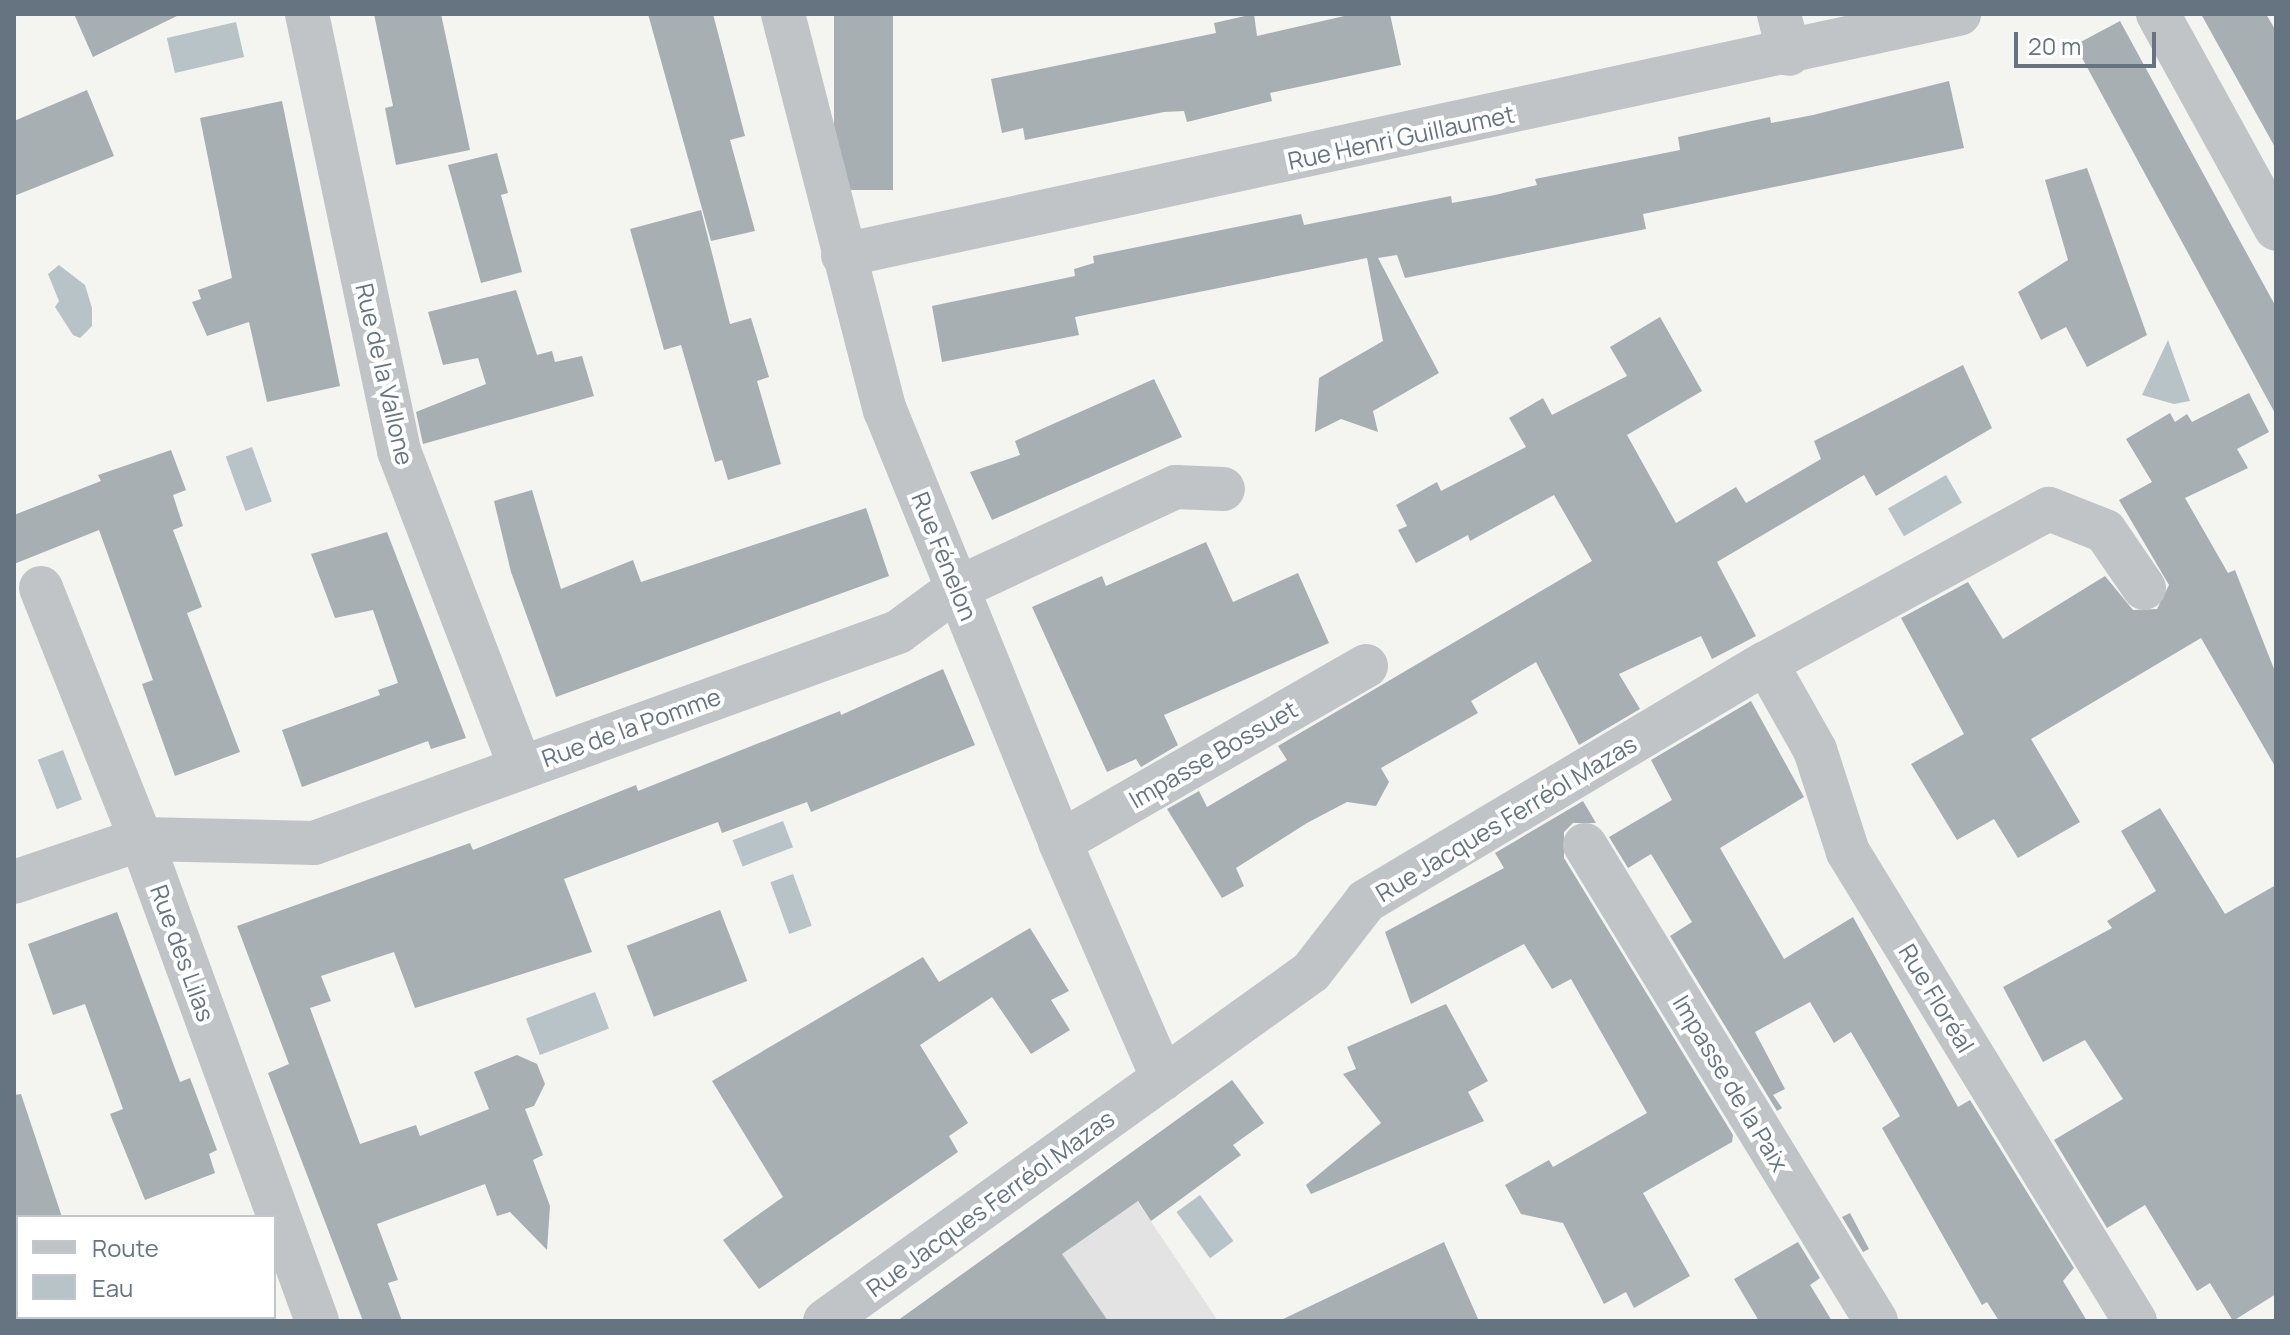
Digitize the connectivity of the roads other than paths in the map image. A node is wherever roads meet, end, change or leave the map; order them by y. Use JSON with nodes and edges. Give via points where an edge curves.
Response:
{"nodes":[{"id":1,"x":307,"y":14,"type":"edge"},
{"id":2,"x":783,"y":14,"type":"edge"},
{"id":3,"x":1959,"y":14,"type":"edge"},
{"id":4,"x":2158,"y":14,"type":"edge"},
{"id":5,"x":1784,"y":34,"type":"edge"},
{"id":6,"x":2276,"y":229,"type":"edge"},
{"id":7,"x":843,"y":255,"type":"junction"},
{"id":8,"x":1223,"y":489,"type":"dead end"},
{"id":9,"x":41,"y":588,"type":"dead end"},
{"id":10,"x":958,"y":588,"type":"junction"},
{"id":11,"x":2144,"y":588,"type":"dead end"},
{"id":12,"x":1766,"y":663,"type":"junction"},
{"id":13,"x":1366,"y":666,"type":"dead end"},
{"id":14,"x":520,"y":767,"type":"junction"},
{"id":15,"x":141,"y":839,"type":"junction"},
{"id":16,"x":1060,"y":842,"type":"junction"},
{"id":17,"x":1585,"y":845,"type":"dead end"},
{"id":18,"x":14,"y":882,"type":"edge"},
{"id":19,"x":1163,"y":1079,"type":"junction"},
{"id":20,"x":317,"y":1321,"type":"edge"},
{"id":21,"x":825,"y":1321,"type":"edge"},
{"id":22,"x":1876,"y":1321,"type":"edge"},
{"id":23,"x":2135,"y":1321,"type":"edge"}],
"edges":[{"from":1,"to":14,"type":"street","name":"Rue de la Vallone","via":[[399,451]]},
{"from":2,"to":7,"type":"street","name":"Rue Fénelon"},
{"from":3,"to":5,"type":"street","name":"Rue Henri Guillaumet"},
{"from":4,"to":6,"type":"street"},
{"from":5,"to":7,"type":"street","name":"Rue Henri Guillaumet"},
{"from":7,"to":10,"type":"street","name":"Rue Fénelon","via":[[885,410]]},
{"from":8,"to":10,"type":"street","name":"Rue de la Pomme","via":[[1176,487]]},
{"from":9,"to":15,"type":"street","name":"Rue des Lilas"},
{"from":10,"to":14,"type":"street","name":"Rue de la Pomme","via":[[898,632]]},
{"from":10,"to":16,"type":"street","name":"Rue Fénelon"},
{"from":11,"to":12,"type":"street","name":"Rue Jacques Ferréol Mazas","via":[[2105,531],[2049,509]]},
{"from":12,"to":19,"type":"street","name":"Rue Jacques Ferréol Mazas","via":[[1366,901],[1311,972]]},
{"from":12,"to":23,"type":"street","name":"Rue Floréal","via":[[1815,750],[1848,852]]},
{"from":13,"to":16,"type":"street","name":"Impasse Bossuet"},
{"from":14,"to":15,"type":"street","name":"Rue de la Pomme","via":[[314,843]]},
{"from":15,"to":18,"type":"street","name":"Rue de la Pomme"},
{"from":15,"to":20,"type":"street","name":"Rue des Lilas"},
{"from":16,"to":19,"type":"street","name":"Rue Fénelon"},
{"from":17,"to":22,"type":"street","name":"Impasse de la Paix"},
{"from":19,"to":21,"type":"street","name":"Rue Jacques Ferréol Mazas"}]}
